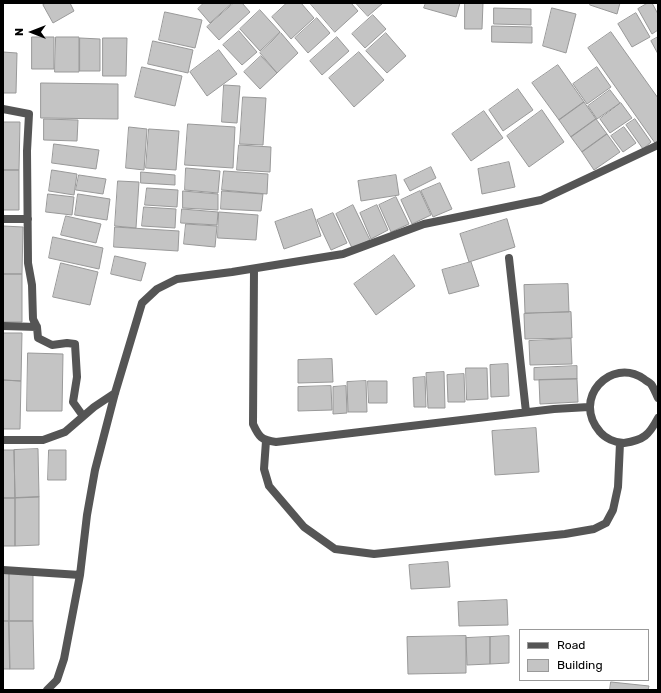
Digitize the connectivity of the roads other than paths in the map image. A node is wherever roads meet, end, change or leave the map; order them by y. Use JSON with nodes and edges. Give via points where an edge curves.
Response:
{"nodes":[{"id":1,"x":3,"y":109,"type":"edge"},
{"id":2,"x":658,"y":145,"type":"edge"},
{"id":3,"x":3,"y":219,"type":"edge"},
{"id":4,"x":28,"y":219,"type":"junction"},
{"id":5,"x":509,"y":258,"type":"dead end"},
{"id":6,"x":254,"y":269,"type":"junction"},
{"id":7,"x":3,"y":326,"type":"edge"},
{"id":8,"x":37,"y":327,"type":"junction"},
{"id":9,"x":115,"y":393,"type":"junction"},
{"id":10,"x":658,"y":398,"type":"edge"},
{"id":11,"x":589,"y":407,"type":"junction"},
{"id":12,"x":526,"y":412,"type":"junction"},
{"id":13,"x":83,"y":416,"type":"junction"},
{"id":14,"x":658,"y":418,"type":"edge"},
{"id":15,"x":3,"y":440,"type":"edge"},
{"id":16,"x":266,"y":441,"type":"junction"},
{"id":17,"x":620,"y":443,"type":"junction"},
{"id":18,"x":3,"y":570,"type":"edge"},
{"id":19,"x":80,"y":575,"type":"junction"},
{"id":20,"x":57,"y":680,"type":"junction"},
{"id":21,"x":47,"y":690,"type":"edge"},
{"id":22,"x":54,"y":690,"type":"edge"}],
"edges":[{"from":1,"to":4,"type":"street","via":[[29,114]]},
{"from":2,"to":6,"type":"street","via":[[541,200],[424,224],[343,254]]},
{"from":3,"to":4,"type":"street"},
{"from":4,"to":8,"type":"street","via":[[28,263],[32,285],[33,319]]},
{"from":5,"to":12,"type":"street"},
{"from":6,"to":9,"type":"street","via":[[177,279],[157,289],[142,303]]},
{"from":6,"to":16,"type":"street","via":[[253,424],[259,436]]},
{"from":7,"to":8,"type":"street"},
{"from":8,"to":13,"type":"street","via":[[38,338],[52,345],[75,344],[77,377],[73,402]]},
{"from":9,"to":13,"type":"street"},
{"from":9,"to":19,"type":"street","via":[[95,470]]},
{"from":10,"to":11,"type":"street","via":[[651,384],[637,375],[620,372],[605,378],[593,391]]},
{"from":11,"to":12,"type":"street"},
{"from":11,"to":17,"type":"street","via":[[593,424],[600,433]]},
{"from":12,"to":16,"type":"street","via":[[276,442]]},
{"from":13,"to":15,"type":"street","via":[[65,432],[43,440]]},
{"from":14,"to":17,"type":"street","via":[[651,432],[636,441]]},
{"from":16,"to":17,"type":"street","via":[[264,469],[269,486],[304,527],[335,550],[374,554],[594,529],[606,522],[613,510],[618,487]]},
{"from":18,"to":19,"type":"street"},
{"from":19,"to":20,"type":"street","via":[[64,658]]},
{"from":20,"to":21,"type":"street"},
{"from":20,"to":22,"type":"street"}]}
